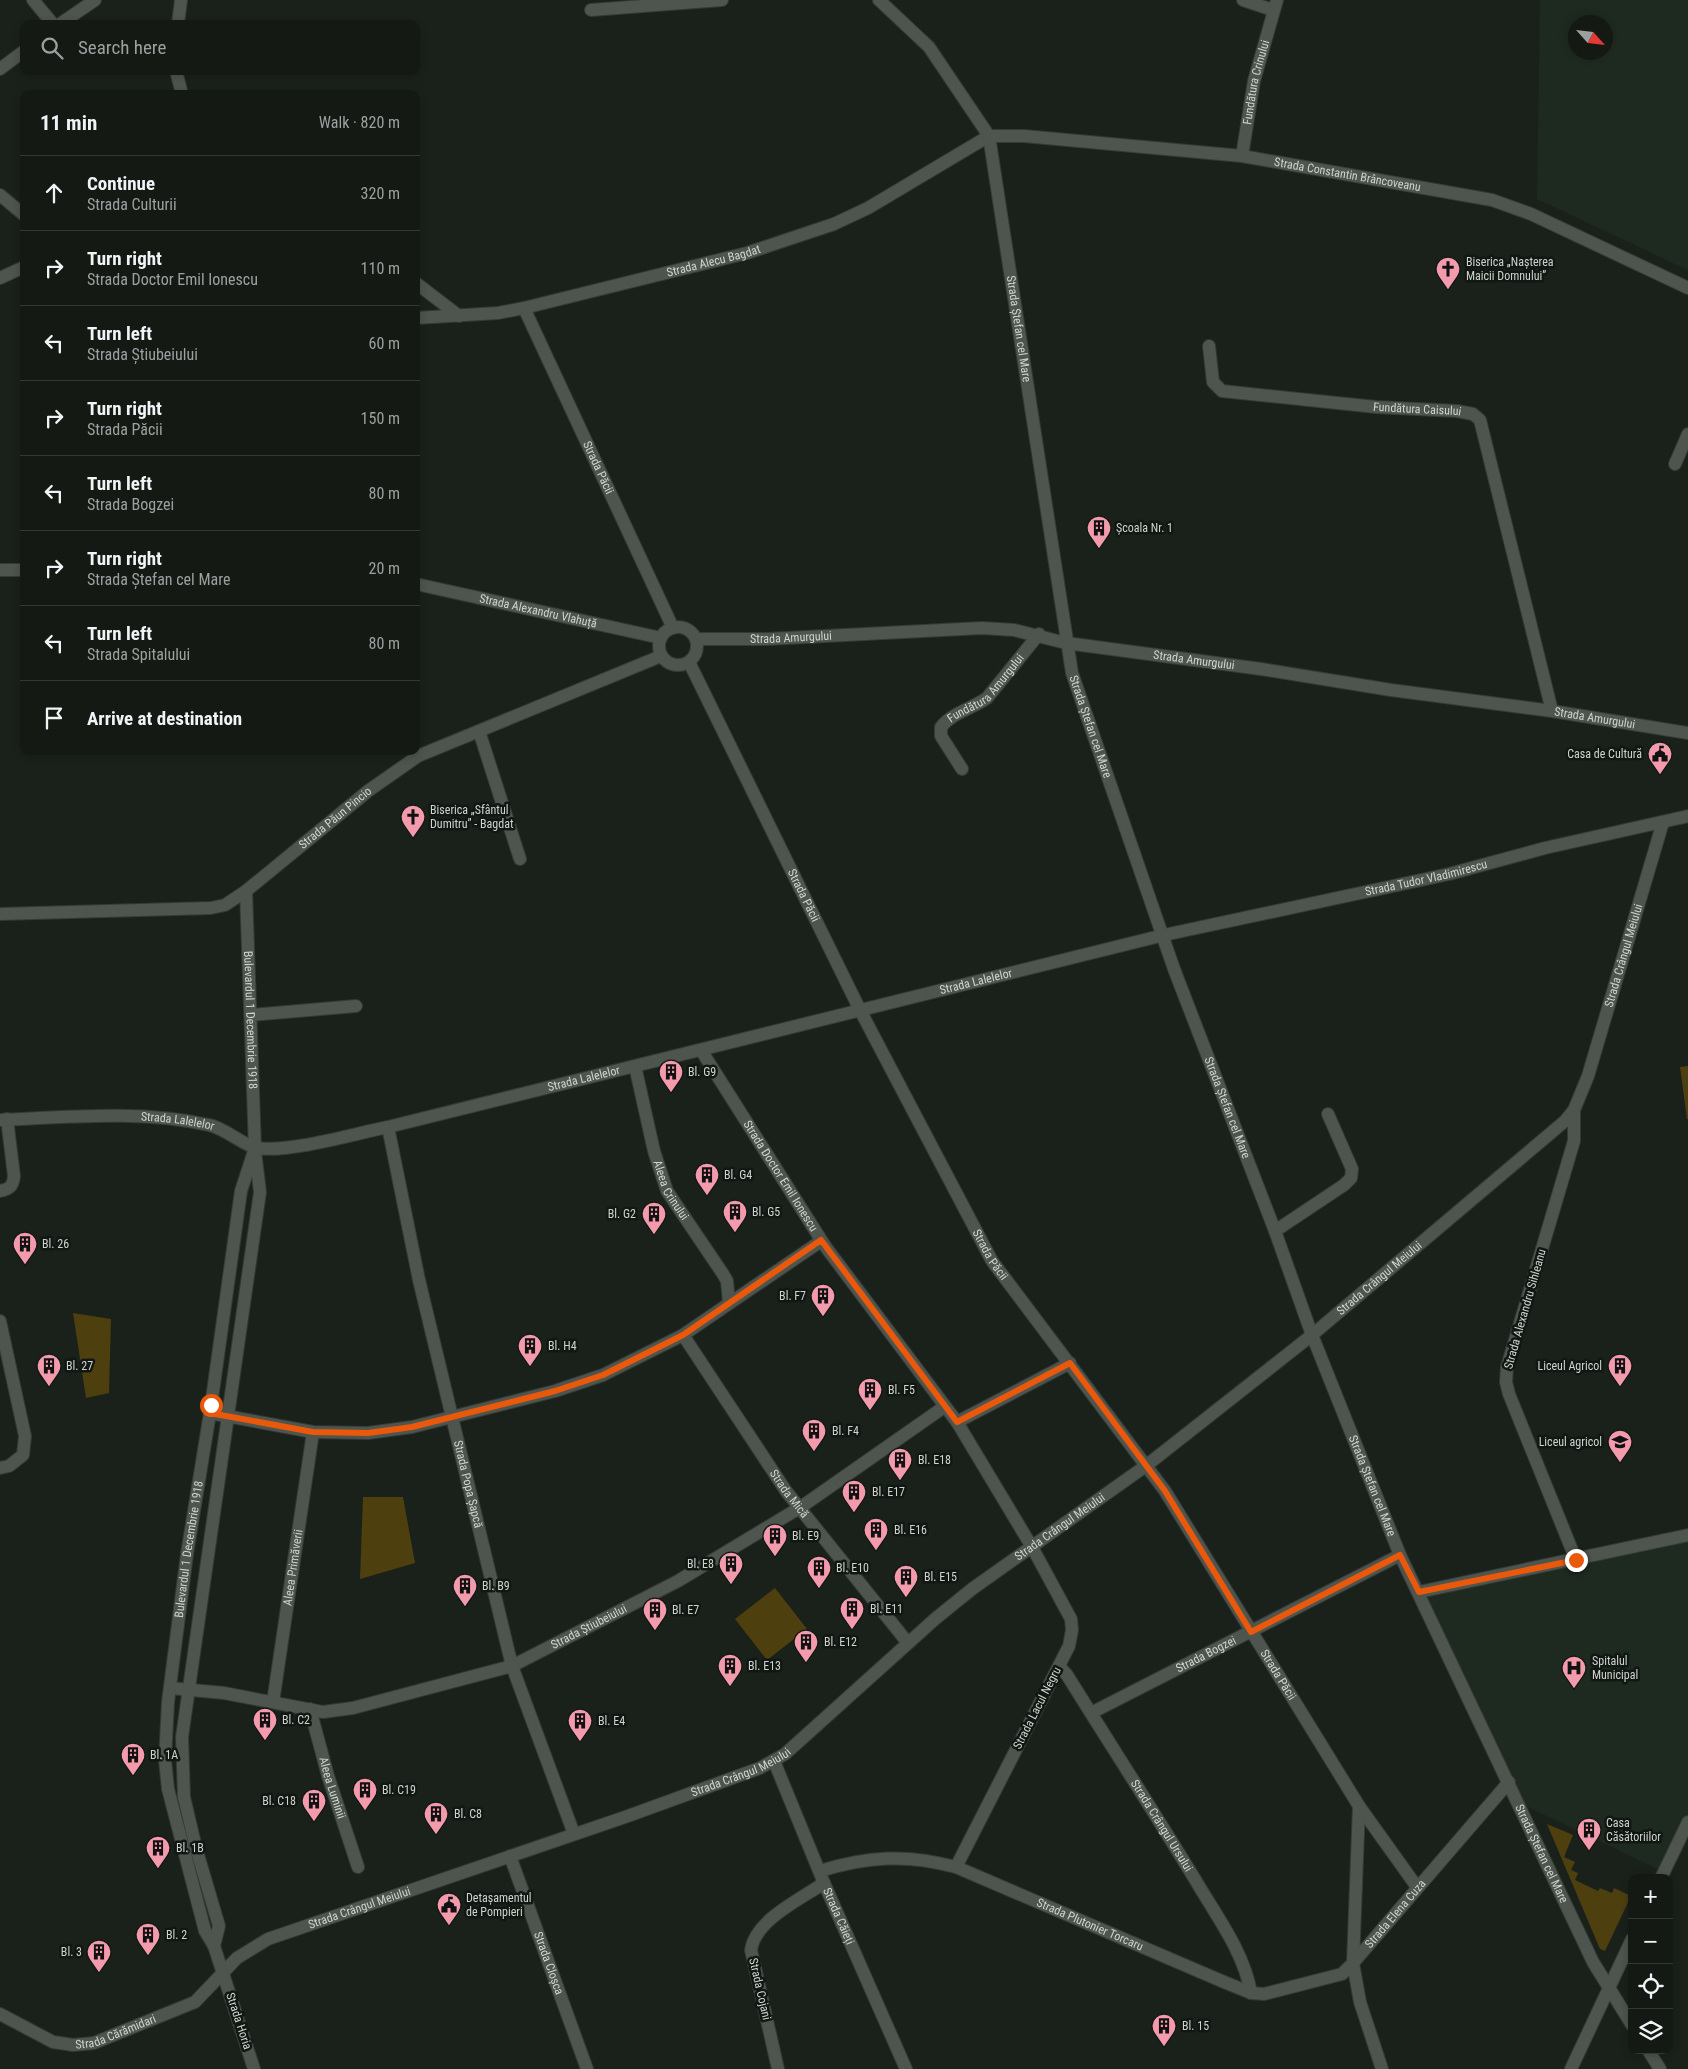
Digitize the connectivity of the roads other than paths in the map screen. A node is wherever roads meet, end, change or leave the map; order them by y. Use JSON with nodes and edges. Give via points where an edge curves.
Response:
{"nodes":[{"id":1,"x":33,"y":0,"type":"edge"},
{"id":2,"x":95,"y":0,"type":"edge"},
{"id":3,"x":181,"y":0,"type":"edge"},
{"id":4,"x":722,"y":0,"type":"edge"},
{"id":5,"x":879,"y":0,"type":"edge"},
{"id":6,"x":1243,"y":0,"type":"edge"},
{"id":7,"x":1275,"y":5,"type":"edge"},
{"id":8,"x":592,"y":10,"type":"dead end"},
{"id":9,"x":50,"y":20,"type":"edge"},
{"id":10,"x":66,"y":20,"type":"edge"},
{"id":11,"x":178,"y":20,"type":"edge"},
{"id":12,"x":20,"y":54,"type":"edge"},
{"id":13,"x":0,"y":68,"type":"edge"},
{"id":14,"x":177,"y":75,"type":"edge"},
{"id":15,"x":181,"y":90,"type":"edge"},
{"id":16,"x":989,"y":136,"type":"junction"},
{"id":17,"x":1242,"y":156,"type":"junction"},
{"id":18,"x":0,"y":195,"type":"edge"},
{"id":19,"x":20,"y":212,"type":"edge"},
{"id":20,"x":20,"y":268,"type":"edge"},
{"id":21,"x":0,"y":278,"type":"edge"},
{"id":22,"x":420,"y":286,"type":"edge"},
{"id":23,"x":1688,"y":288,"type":"edge"},
{"id":24,"x":524,"y":308,"type":"junction"},
{"id":25,"x":459,"y":316,"type":"junction"},
{"id":26,"x":420,"y":318,"type":"edge"},
{"id":27,"x":1209,"y":346,"type":"dead end"},
{"id":28,"x":1688,"y":434,"type":"edge"},
{"id":29,"x":1675,"y":464,"type":"dead end"},
{"id":30,"x":0,"y":570,"type":"edge"},
{"id":31,"x":20,"y":570,"type":"edge"},
{"id":32,"x":420,"y":585,"type":"edge"},
{"id":33,"x":673,"y":628,"type":"junction"},
{"id":34,"x":1038,"y":634,"type":"junction"},
{"id":35,"x":660,"y":638,"type":"junction"},
{"id":36,"x":696,"y":639,"type":"junction"},
{"id":37,"x":1066,"y":643,"type":"junction"},
{"id":38,"x":661,"y":656,"type":"junction"},
{"id":39,"x":688,"y":662,"type":"junction"},
{"id":40,"x":1552,"y":711,"type":"junction"},
{"id":41,"x":479,"y":731,"type":"junction"},
{"id":42,"x":1688,"y":733,"type":"edge"},
{"id":43,"x":962,"y":769,"type":"dead end"},
{"id":44,"x":1688,"y":816,"type":"edge"},
{"id":45,"x":1663,"y":822,"type":"junction"},
{"id":46,"x":520,"y":859,"type":"dead end"},
{"id":47,"x":246,"y":891,"type":"junction"},
{"id":48,"x":0,"y":914,"type":"edge"},
{"id":49,"x":1164,"y":935,"type":"junction"},
{"id":50,"x":356,"y":1006,"type":"dead end"},
{"id":51,"x":860,"y":1010,"type":"junction"},
{"id":52,"x":250,"y":1015,"type":"junction"},
{"id":53,"x":701,"y":1050,"type":"junction"},
{"id":54,"x":635,"y":1066,"type":"junction"},
{"id":55,"x":1574,"y":1110,"type":"junction"},
{"id":56,"x":1328,"y":1114,"type":"dead end"},
{"id":57,"x":4,"y":1119,"type":"edge"},
{"id":58,"x":388,"y":1127,"type":"junction"},
{"id":59,"x":255,"y":1148,"type":"junction"},
{"id":60,"x":0,"y":1191,"type":"edge"},
{"id":61,"x":1275,"y":1231,"type":"junction"},
{"id":62,"x":821,"y":1240,"type":"junction"},
{"id":63,"x":729,"y":1302,"type":"junction"},
{"id":64,"x":0,"y":1322,"type":"edge"},
{"id":65,"x":683,"y":1335,"type":"junction"},
{"id":66,"x":1312,"y":1335,"type":"junction"},
{"id":67,"x":1070,"y":1363,"type":"junction"},
{"id":68,"x":944,"y":1407,"type":"junction"},
{"id":69,"x":210,"y":1413,"type":"junction"},
{"id":70,"x":227,"y":1416,"type":"junction"},
{"id":71,"x":453,"y":1417,"type":"junction"},
{"id":72,"x":957,"y":1422,"type":"junction"},
{"id":73,"x":313,"y":1432,"type":"junction"},
{"id":74,"x":1147,"y":1465,"type":"junction"},
{"id":75,"x":0,"y":1468,"type":"edge"},
{"id":76,"x":801,"y":1507,"type":"junction"},
{"id":77,"x":1688,"y":1535,"type":"edge"},
{"id":78,"x":1032,"y":1547,"type":"junction"},
{"id":79,"x":1400,"y":1555,"type":"junction"},
{"id":80,"x":1576,"y":1560,"type":"junction"},
{"id":81,"x":1419,"y":1592,"type":"junction"},
{"id":82,"x":1251,"y":1632,"type":"junction"},
{"id":83,"x":908,"y":1643,"type":"junction"},
{"id":84,"x":512,"y":1666,"type":"junction"},
{"id":85,"x":1059,"y":1666,"type":"junction"},
{"id":86,"x":170,"y":1688,"type":"junction"},
{"id":87,"x":187,"y":1690,"type":"junction"},
{"id":88,"x":273,"y":1702,"type":"junction"},
{"id":89,"x":310,"y":1709,"type":"junction"},
{"id":90,"x":1091,"y":1713,"type":"junction"},
{"id":91,"x":774,"y":1761,"type":"junction"},
{"id":92,"x":1509,"y":1782,"type":"junction"},
{"id":93,"x":1359,"y":1806,"type":"junction"},
{"id":94,"x":1688,"y":1822,"type":"edge"},
{"id":95,"x":574,"y":1834,"type":"junction"},
{"id":96,"x":1684,"y":1842,"type":"edge"},
{"id":97,"x":510,"y":1856,"type":"junction"},
{"id":98,"x":358,"y":1867,"type":"dead end"},
{"id":99,"x":956,"y":1867,"type":"junction"},
{"id":100,"x":1664,"y":1874,"type":"edge"},
{"id":101,"x":822,"y":1877,"type":"junction"},
{"id":102,"x":1417,"y":1887,"type":"junction"},
{"id":103,"x":214,"y":1946,"type":"junction"},
{"id":104,"x":1628,"y":1947,"type":"edge"},
{"id":105,"x":1353,"y":1963,"type":"junction"},
{"id":106,"x":223,"y":1973,"type":"junction"},
{"id":107,"x":1607,"y":1988,"type":"junction"},
{"id":108,"x":1251,"y":1993,"type":"junction"},
{"id":109,"x":0,"y":2014,"type":"edge"},
{"id":110,"x":1628,"y":2019,"type":"edge"},
{"id":111,"x":1651,"y":2054,"type":"edge"},
{"id":112,"x":254,"y":2069,"type":"edge"},
{"id":113,"x":587,"y":2069,"type":"edge"},
{"id":114,"x":778,"y":2069,"type":"edge"},
{"id":115,"x":906,"y":2069,"type":"edge"},
{"id":116,"x":1382,"y":2069,"type":"edge"},
{"id":117,"x":1571,"y":2069,"type":"edge"},
{"id":118,"x":1660,"y":2069,"type":"edge"}],
"edges":[{"from":1,"to":9,"type":"street"},
{"from":2,"to":10,"type":"street"},
{"from":3,"to":11,"type":"street"},
{"from":4,"to":8,"type":"street"},
{"from":5,"to":16,"type":"street","via":[[929,48]]},
{"from":6,"to":7,"type":"street","name":"Fundătura Crinului"},
{"from":7,"to":17,"type":"street","name":"Fundătura Crinului","via":[[1254,81]]},
{"from":12,"to":13,"type":"street"},
{"from":14,"to":15,"type":"street"},
{"from":16,"to":17,"type":"street","name":"Strada Constantin Brâncoveanu","via":[[1024,136]]},
{"from":16,"to":24,"type":"street","name":"Strada Alecu Bagdat","via":[[882,200],[834,224],[747,253]]},
{"from":16,"to":37,"type":"street","name":"Strada Ștefan cel Mare"},
{"from":17,"to":23,"type":"street","name":"Strada Constantin Brâncoveanu","via":[[1510,205]]},
{"from":18,"to":19,"type":"street"},
{"from":20,"to":21,"type":"street"},
{"from":22,"to":25,"type":"street"},
{"from":24,"to":25,"type":"street","name":"Strada Alecu Bagdat"},
{"from":24,"to":33,"type":"street","name":"Strada Păcii"},
{"from":25,"to":26,"type":"street","name":"Strada Alecu Bagdat"},
{"from":27,"to":40,"type":"street","name":"Fundătura Caisului","via":[[1213,382],[1222,391],[1376,407],[1466,412],[1480,420]]},
{"from":28,"to":29,"type":"street"},
{"from":30,"to":31,"type":"street"},
{"from":32,"to":35,"type":"street","name":"Strada Alexandru Vlahuță"},
{"from":33,"to":35,"type":"street"},
{"from":33,"to":36,"type":"street","via":[[685,628]]},
{"from":34,"to":36,"type":"street","name":"Strada Amurgului","via":[[982,628],[767,639]]},
{"from":34,"to":37,"type":"street","name":"Strada Amurgului"},
{"from":34,"to":43,"type":"street","name":"Fundătura Amurgului","via":[[987,698],[950,718],[941,727],[941,736]]},
{"from":35,"to":38,"type":"street"},
{"from":36,"to":39,"type":"street","via":[[696,652]]},
{"from":37,"to":40,"type":"street","name":"Strada Amurgului"},
{"from":37,"to":49,"type":"street","name":"Strada Ștefan cel Mare","via":[[1072,673]]},
{"from":38,"to":39,"type":"street","via":[[675,665]]},
{"from":38,"to":41,"type":"street","name":"Strada Păun Pincio"},
{"from":39,"to":51,"type":"street","name":"Strada Păcii"},
{"from":40,"to":42,"type":"street","name":"Strada Amurgului"},
{"from":41,"to":46,"type":"street"},
{"from":41,"to":47,"type":"street","name":"Strada Păun Pincio","via":[[418,756],[380,781]]},
{"from":44,"to":45,"type":"street","name":"Strada Tudor Vladimirescu"},
{"from":45,"to":49,"type":"street","name":"Strada Tudor Vladimirescu","via":[[1545,848],[1449,874]]},
{"from":45,"to":55,"type":"street","name":"Strada Crângul Meiului","via":[[1588,1076]]},
{"from":47,"to":48,"type":"street","name":"Strada Păun Pincio","via":[[226,905],[211,908]]},
{"from":47,"to":52,"type":"street","name":"Bulevardul 1 Decembrie 1918"},
{"from":49,"to":51,"type":"street","name":"Strada Lalelelor"},
{"from":49,"to":61,"type":"street","name":"Strada Ștefan cel Mare","via":[[1174,969]]},
{"from":50,"to":52,"type":"street"},
{"from":51,"to":53,"type":"street","name":"Strada Lalelelor"},
{"from":51,"to":67,"type":"street","name":"Strada Păcii","via":[[992,1261]]},
{"from":52,"to":59,"type":"street","name":"Bulevardul 1 Decembrie 1918"},
{"from":53,"to":54,"type":"street","name":"Strada Lalelelor"},
{"from":53,"to":62,"type":"street","name":"Strada Doctor Emil Ionescu"},
{"from":54,"to":58,"type":"street","name":"Strada Lalelelor"},
{"from":54,"to":63,"type":"street","name":"Aleea Crinului","via":[[660,1174],[676,1205],[727,1281]]},
{"from":55,"to":66,"type":"street","name":"Strada Crângul Meiului","via":[[1528,1153]]},
{"from":55,"to":80,"type":"street","name":"Strada Alexandru Sihleanu","via":[[1574,1141],[1507,1366],[1506,1382]]},
{"from":56,"to":61,"type":"street","via":[[1352,1169],[1350,1178]]},
{"from":57,"to":59,"type":"street","name":"Strada Lalelelor","via":[[154,1117],[216,1127]]},
{"from":57,"to":60,"type":"street","via":[[14,1176],[13,1184]]},
{"from":58,"to":59,"type":"street","name":"Strada Lalelelor","via":[[283,1148]]},
{"from":58,"to":71,"type":"street","name":"Strada Popa Șapcă","via":[[419,1280]]},
{"from":59,"to":69,"type":"street","name":"Bulevardul 1 Decembrie 1918","via":[[241,1191]]},
{"from":59,"to":70,"type":"street","name":"Bulevardul 1 Decembrie 1918","via":[[260,1192]]},
{"from":61,"to":66,"type":"street","name":"Strada Ștefan cel Mare"},
{"from":62,"to":63,"type":"street"},
{"from":62,"to":68,"type":"street","name":"Strada Doctor Emil Ionescu"},
{"from":63,"to":65,"type":"street"},
{"from":64,"to":75,"type":"street","via":[[25,1436],[23,1455],[9,1466]]},
{"from":65,"to":71,"type":"street","via":[[578,1384]]},
{"from":65,"to":76,"type":"street","name":"Strada Mică","via":[[781,1483]]},
{"from":66,"to":74,"type":"street","name":"Strada Crângul Meiului"},
{"from":66,"to":79,"type":"street","name":"Strada Ștefan cel Mare"},
{"from":67,"to":72,"type":"street"},
{"from":67,"to":74,"type":"street","name":"Strada Păcii"},
{"from":68,"to":72,"type":"street","name":"Strada Doctor Emil Ionescu"},
{"from":68,"to":76,"type":"street","name":"Strada Știubeiului"},
{"from":69,"to":70,"type":"street"},
{"from":69,"to":86,"type":"street","name":"Bulevardul 1 Decembrie 1918"},
{"from":70,"to":73,"type":"street"},
{"from":70,"to":87,"type":"street","name":"Bulevardul 1 Decembrie 1918"},
{"from":71,"to":73,"type":"street","via":[[368,1433]]},
{"from":71,"to":84,"type":"street","name":"Strada Popa Șapcă"},
{"from":72,"to":78,"type":"street","name":"Strada Doctor Emil Ionescu"},
{"from":73,"to":88,"type":"street","name":"Aleea Primăverii"},
{"from":74,"to":78,"type":"street","name":"Strada Crângul Meiului"},
{"from":74,"to":82,"type":"street","name":"Strada Păcii"},
{"from":76,"to":83,"type":"street","name":"Strada Mică"},
{"from":76,"to":84,"type":"street","name":"Strada Știubeiului","via":[[678,1581]]},
{"from":77,"to":80,"type":"street"},
{"from":78,"to":83,"type":"street","name":"Strada Crângul Meiului","via":[[972,1589]]},
{"from":78,"to":85,"type":"street","name":"Strada Lacul Negru","via":[[1071,1619],[1069,1646]]},
{"from":79,"to":81,"type":"street","name":"Strada Ștefan cel Mare"},
{"from":79,"to":82,"type":"street","name":"Strada Bogzei"},
{"from":80,"to":81,"type":"street"},
{"from":81,"to":92,"type":"street","name":"Strada Ștefan cel Mare"},
{"from":82,"to":90,"type":"street","name":"Strada Bogzei"},
{"from":82,"to":93,"type":"street","name":"Strada Păcii"},
{"from":83,"to":91,"type":"street","name":"Strada Crângul Meiului","via":[[796,1745]]},
{"from":84,"to":89,"type":"street","name":"Strada Știubeiului","via":[[353,1708],[331,1712]]},
{"from":84,"to":95,"type":"street","name":"Strada Popa Șapcă"},
{"from":85,"to":90,"type":"street","name":"Strada Crângul Ursului"},
{"from":85,"to":99,"type":"street","name":"Strada Lacul Negru"},
{"from":86,"to":87,"type":"street","name":"Strada Știubeiului"},
{"from":86,"to":103,"type":"street","name":"Bulevardul 1 Decembrie 1918","via":[[165,1750],[168,1789],[205,1931]]},
{"from":87,"to":88,"type":"street","name":"Strada Știubeiului","via":[[224,1692]]},
{"from":87,"to":103,"type":"street","name":"Bulevardul 1 Decembrie 1918","via":[[181,1747],[184,1796],[220,1926]]},
{"from":88,"to":89,"type":"street","name":"Strada Știubeiului"},
{"from":89,"to":98,"type":"street","name":"Aleea Luminii"},
{"from":90,"to":108,"type":"street","name":"Strada Crângul Ursului","via":[[1234,1945],[1248,1977]]},
{"from":91,"to":95,"type":"street","name":"Strada Crângul Meiului"},
{"from":91,"to":101,"type":"street","name":"Strada Căieți"},
{"from":92,"to":102,"type":"street","name":"Strada Elena Cuza"},
{"from":92,"to":107,"type":"street","name":"Strada Ștefan cel Mare"},
{"from":93,"to":102,"type":"street","name":"Strada Păcii"},
{"from":93,"to":105,"type":"street"},
{"from":94,"to":96,"type":"street"},
{"from":95,"to":97,"type":"street","name":"Strada Crângul Meiului"},
{"from":96,"to":100,"type":"street"},
{"from":97,"to":106,"type":"street","name":"Strada Crângul Meiului","via":[[268,1939],[248,1950]]},
{"from":97,"to":113,"type":"street","name":"Strada Cloșca"},
{"from":99,"to":101,"type":"street","name":"Strada Plutonier Torcaru","via":[[929,1860],[890,1857],[850,1863]]},
{"from":99,"to":108,"type":"street","name":"Strada Plutonier Torcaru"},
{"from":101,"to":114,"type":"street","name":"Strada Cojani","via":[[766,1922],[752,1940],[751,1950]]},
{"from":101,"to":115,"type":"street","name":"Strada Căieți"},
{"from":102,"to":105,"type":"street","name":"Strada Elena Cuza"},
{"from":103,"to":106,"type":"street","name":"Bulevardul 1 Decembrie 1918"},
{"from":104,"to":107,"type":"street"},
{"from":105,"to":108,"type":"street","name":"Strada Plutonier Torcaru","via":[[1342,1974],[1320,1981],[1264,1994]]},
{"from":105,"to":116,"type":"street","via":[[1360,2002]]},
{"from":106,"to":109,"type":"street","name":"Strada Cărămidari","via":[[201,1997],[186,2007],[94,2043],[73,2045],[53,2042]]},
{"from":106,"to":112,"type":"street","name":"Strada Horia"},
{"from":107,"to":110,"type":"street","name":"Strada Ștefan cel Mare"},
{"from":107,"to":117,"type":"street"},
{"from":111,"to":118,"type":"street"}]}
